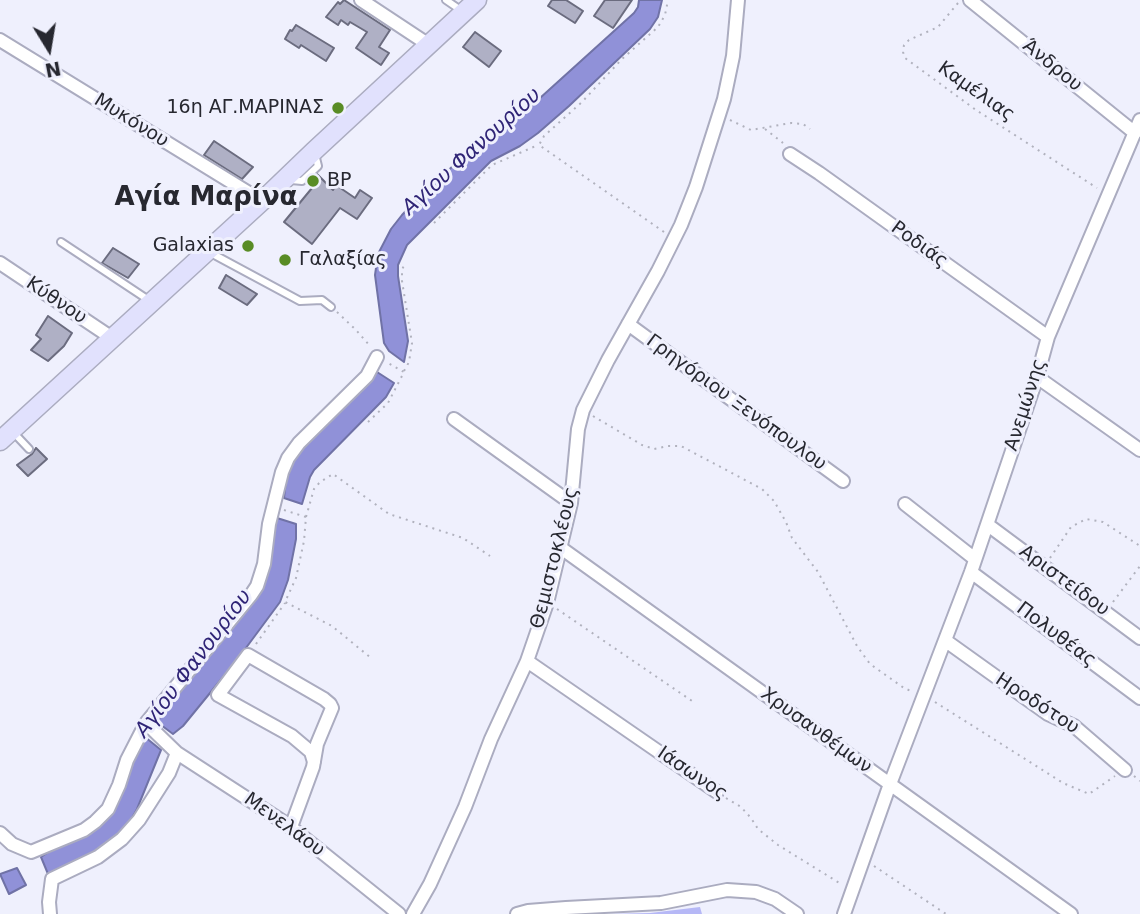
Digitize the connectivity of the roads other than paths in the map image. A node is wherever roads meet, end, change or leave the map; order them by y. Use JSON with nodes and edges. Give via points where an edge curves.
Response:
{"nodes":[{"id":1,"x":361,"y":0,"type":"edge"},
{"id":2,"x":446,"y":0,"type":"edge"},
{"id":3,"x":738,"y":0,"type":"edge"},
{"id":4,"x":970,"y":0,"type":"edge"},
{"id":5,"x":471,"y":6,"type":"edge"},
{"id":6,"x":0,"y":40,"type":"edge"},
{"id":7,"x":429,"y":45,"type":"junction"},
{"id":8,"x":1140,"y":120,"type":"edge"},
{"id":9,"x":1135,"y":133,"type":"junction"},
{"id":10,"x":790,"y":154,"type":"dead end"},
{"id":11,"x":262,"y":201,"type":"junction"},
{"id":12,"x":61,"y":242,"type":"dead end"},
{"id":13,"x":208,"y":251,"type":"junction"},
{"id":14,"x":0,"y":263,"type":"edge"},
{"id":15,"x":151,"y":302,"type":"junction"},
{"id":16,"x":331,"y":307,"type":"road end"},
{"id":17,"x":628,"y":324,"type":"junction"},
{"id":18,"x":1048,"y":337,"type":"junction"},
{"id":19,"x":112,"y":338,"type":"junction"},
{"id":20,"x":377,"y":357,"type":"road end"},
{"id":21,"x":1037,"y":377,"type":"junction"},
{"id":22,"x":454,"y":419,"type":"dead end"},
{"id":23,"x":6,"y":435,"type":"edge"},
{"id":24,"x":29,"y":449,"type":"dead end"},
{"id":25,"x":1140,"y":450,"type":"edge"},
{"id":26,"x":843,"y":481,"type":"dead end"},
{"id":27,"x":571,"y":503,"type":"junction"},
{"id":28,"x":905,"y":504,"type":"dead end"},
{"id":29,"x":988,"y":524,"type":"junction"},
{"id":30,"x":561,"y":548,"type":"junction"},
{"id":31,"x":975,"y":559,"type":"junction"},
{"id":32,"x":971,"y":572,"type":"junction"},
{"id":33,"x":1140,"y":638,"type":"edge"},
{"id":34,"x":946,"y":641,"type":"junction"},
{"id":35,"x":527,"y":661,"type":"junction"},
{"id":36,"x":1140,"y":698,"type":"edge"},
{"id":37,"x":149,"y":726,"type":"junction"},
{"id":38,"x":177,"y":753,"type":"junction"},
{"id":39,"x":314,"y":762,"type":"junction"},
{"id":40,"x":1125,"y":769,"type":"road end"},
{"id":41,"x":890,"y":784,"type":"junction"},
{"id":42,"x":717,"y":792,"type":"road end"},
{"id":43,"x":291,"y":827,"type":"junction"},
{"id":44,"x":0,"y":833,"type":"edge"},
{"id":45,"x":50,"y":914,"type":"edge"},
{"id":46,"x":399,"y":914,"type":"edge"},
{"id":47,"x":413,"y":914,"type":"edge"},
{"id":48,"x":517,"y":914,"type":"edge"},
{"id":49,"x":797,"y":914,"type":"edge"},
{"id":50,"x":844,"y":914,"type":"edge"},
{"id":51,"x":1071,"y":914,"type":"edge"}],
"edges":[{"from":1,"to":7,"type":"street"},
{"from":2,"to":5,"type":"lane"},
{"from":3,"to":17,"type":"street","name":"Θεμιστοκλέους","via":[[733,56],[720,115],[696,187]]},
{"from":4,"to":9,"type":"street","name":"Άνδρου"},
{"from":5,"to":7,"type":"main road"},
{"from":6,"to":11,"type":"street","name":"Μυκόνου"},
{"from":7,"to":11,"type":"main road"},
{"from":8,"to":9,"type":"street","name":"Ανεμώνης"},
{"from":9,"to":18,"type":"street","name":"Ανεμώνης"},
{"from":10,"to":18,"type":"street","name":"Ροδιάς"},
{"from":11,"to":13,"type":"main road"},
{"from":12,"to":15,"type":"lane"},
{"from":13,"to":15,"type":"main road"},
{"from":13,"to":16,"type":"lane","via":[[300,301],[322,300]]},
{"from":14,"to":19,"type":"street","name":"Κύθνου"},
{"from":15,"to":19,"type":"main road"},
{"from":17,"to":26,"type":"street","name":"Γρηγόριου Ξενόπουλου"},
{"from":17,"to":27,"type":"street","name":"Θεμιστοκλέους","via":[[583,410]]},
{"from":18,"to":21,"type":"street","name":"Ανεμώνης"},
{"from":19,"to":23,"type":"main road"},
{"from":20,"to":37,"type":"street","via":[[367,376],[288,458],[257,586]]},
{"from":21,"to":25,"type":"street"},
{"from":21,"to":29,"type":"street","name":"Ανεμώνης"},
{"from":22,"to":27,"type":"street"},
{"from":23,"to":24,"type":"lane"},
{"from":27,"to":30,"type":"street","name":"Θεμιστοκλέους"},
{"from":28,"to":31,"type":"street"},
{"from":29,"to":31,"type":"street","name":"Ανεμώνης"},
{"from":29,"to":33,"type":"street","name":"Αριστείδου"},
{"from":30,"to":35,"type":"street","name":"Θεμιστοκλέους"},
{"from":30,"to":41,"type":"street","name":"Χρυσανθέμων"},
{"from":31,"to":32,"type":"street","name":"Ανεμώνης"},
{"from":32,"to":34,"type":"street","name":"Ανεμώνης"},
{"from":32,"to":36,"type":"street","name":"Πολυθέας"},
{"from":34,"to":40,"type":"street","name":"Ηροδότου","via":[[1048,714],[1074,726]]},
{"from":34,"to":41,"type":"street","name":"Ανεμώνης"},
{"from":35,"to":42,"type":"street","name":"Ιάσωνος"},
{"from":35,"to":47,"type":"street","name":"Θεμιστοκλέους"},
{"from":37,"to":38,"type":"street","name":"Μενελάου"},
{"from":37,"to":44,"type":"street","via":[[127,760],[112,802],[96,822],[32,852]]},
{"from":38,"to":43,"type":"street","name":"Μενελάου"},
{"from":38,"to":45,"type":"street","via":[[139,820],[122,839],[98,857],[51,879]]},
{"from":39,"to":39,"type":"street","via":[[330,704],[248,655],[218,695],[292,736],[311,752]]},
{"from":39,"to":43,"type":"street"},
{"from":41,"to":50,"type":"street","name":"Ανεμώνης"},
{"from":41,"to":51,"type":"street","name":"Χρυσανθέμων"},
{"from":43,"to":46,"type":"street","name":"Μενελάου"},
{"from":48,"to":49,"type":"street","via":[[661,903],[727,890],[756,892]]}]}
